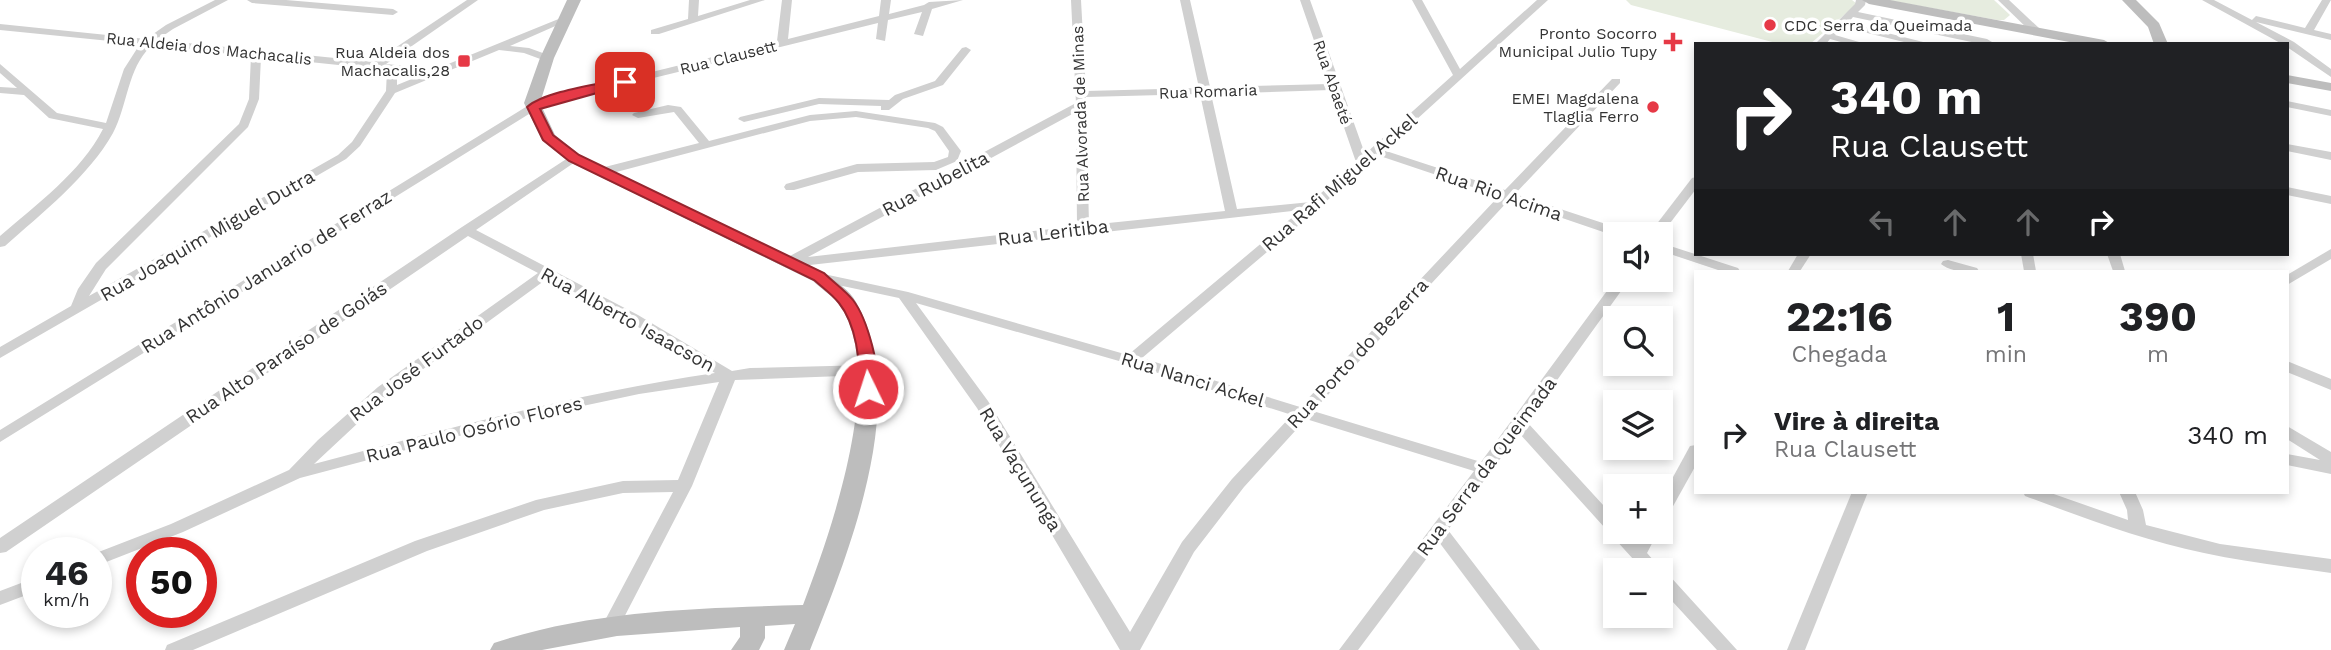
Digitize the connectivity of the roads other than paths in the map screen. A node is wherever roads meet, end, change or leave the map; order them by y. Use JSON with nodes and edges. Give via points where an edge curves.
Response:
{"nodes":[{"id":1,"x":223,"y":0,"type":"edge"},
{"id":2,"x":252,"y":0,"type":"edge"},
{"id":3,"x":260,"y":0,"type":"edge"},
{"id":4,"x":472,"y":0,"type":"edge"},
{"id":5,"x":574,"y":0,"type":"edge"},
{"id":6,"x":694,"y":0,"type":"edge"},
{"id":7,"x":760,"y":0,"type":"edge"},
{"id":8,"x":787,"y":0,"type":"edge"},
{"id":9,"x":886,"y":0,"type":"edge"},
{"id":10,"x":958,"y":0,"type":"edge"},
{"id":11,"x":1076,"y":0,"type":"edge"},
{"id":12,"x":1185,"y":0,"type":"edge"},
{"id":13,"x":1306,"y":0,"type":"edge"},
{"id":14,"x":1417,"y":0,"type":"edge"},
{"id":15,"x":1544,"y":0,"type":"edge"},
{"id":16,"x":1861,"y":0,"type":"edge"},
{"id":17,"x":1869,"y":0,"type":"edge"},
{"id":18,"x":2003,"y":0,"type":"edge"},
{"id":19,"x":2129,"y":0,"type":"edge"},
{"id":20,"x":2207,"y":0,"type":"edge"},
{"id":21,"x":2326,"y":0,"type":"edge"},
{"id":22,"x":929,"y":5,"type":"edge"},
{"id":23,"x":393,"y":12,"type":"dead end"},
{"id":24,"x":1852,"y":14,"type":"junction"},
{"id":25,"x":2234,"y":14,"type":"junction"},
{"id":26,"x":564,"y":20,"type":"junction"},
{"id":27,"x":694,"y":20,"type":"junction"},
{"id":28,"x":884,"y":20,"type":"junction"},
{"id":29,"x":1985,"y":22,"type":"junction"},
{"id":30,"x":1841,"y":24,"type":"junction"},
{"id":31,"x":0,"y":27,"type":"edge"},
{"id":32,"x":2036,"y":31,"type":"junction"},
{"id":33,"x":655,"y":32,"type":"dead end"},
{"id":34,"x":2308,"y":32,"type":"junction"},
{"id":35,"x":919,"y":34,"type":"dead end"},
{"id":36,"x":2331,"y":37,"type":"edge"},
{"id":37,"x":881,"y":39,"type":"dead end"},
{"id":38,"x":1825,"y":40,"type":"edge"},
{"id":39,"x":148,"y":42,"type":"junction"},
{"id":40,"x":1843,"y":42,"type":"edge"},
{"id":41,"x":1918,"y":42,"type":"edge"},
{"id":42,"x":1982,"y":42,"type":"edge"},
{"id":43,"x":1987,"y":42,"type":"edge"},
{"id":44,"x":2094,"y":42,"type":"edge"},
{"id":45,"x":2160,"y":42,"type":"edge"},
{"id":46,"x":2286,"y":42,"type":"edge"},
{"id":47,"x":2289,"y":43,"type":"edge"},
{"id":48,"x":782,"y":44,"type":"junction"},
{"id":49,"x":496,"y":48,"type":"junction"},
{"id":50,"x":966,"y":50,"type":"dead end"},
{"id":51,"x":256,"y":53,"type":"junction"},
{"id":52,"x":547,"y":58,"type":"junction"},
{"id":53,"x":385,"y":65,"type":"junction"},
{"id":54,"x":0,"y":66,"type":"edge"},
{"id":55,"x":437,"y":72,"type":"junction"},
{"id":56,"x":2331,"y":74,"type":"edge"},
{"id":57,"x":1458,"y":75,"type":"junction"},
{"id":58,"x":2289,"y":79,"type":"edge"},
{"id":59,"x":1616,"y":81,"type":"dead end"},
{"id":60,"x":1335,"y":87,"type":"junction"},
{"id":61,"x":2331,"y":88,"type":"edge"},
{"id":62,"x":0,"y":89,"type":"edge"},
{"id":63,"x":391,"y":91,"type":"junction"},
{"id":64,"x":1206,"y":91,"type":"junction"},
{"id":65,"x":25,"y":92,"type":"junction"},
{"id":66,"x":1081,"y":99,"type":"junction"},
{"id":67,"x":891,"y":103,"type":"junction"},
{"id":68,"x":2289,"y":104,"type":"edge"},
{"id":69,"x":533,"y":107,"type":"junction"},
{"id":70,"x":2331,"y":113,"type":"edge"},
{"id":71,"x":638,"y":115,"type":"dead end"},
{"id":72,"x":877,"y":117,"type":"junction"},
{"id":73,"x":744,"y":119,"type":"dead end"},
{"id":74,"x":110,"y":127,"type":"junction"},
{"id":75,"x":707,"y":145,"type":"junction"},
{"id":76,"x":2289,"y":147,"type":"edge"},
{"id":77,"x":1376,"y":151,"type":"junction"},
{"id":78,"x":2331,"y":156,"type":"edge"},
{"id":79,"x":574,"y":158,"type":"junction"},
{"id":80,"x":1362,"y":163,"type":"junction"},
{"id":81,"x":601,"y":172,"type":"junction"},
{"id":82,"x":1694,"y":184,"type":"edge"},
{"id":83,"x":790,"y":187,"type":"dead end"},
{"id":84,"x":2289,"y":191,"type":"edge"},
{"id":85,"x":1506,"y":195,"type":"junction"},
{"id":86,"x":2331,"y":200,"type":"edge"},
{"id":87,"x":1315,"y":205,"type":"junction"},
{"id":88,"x":1232,"y":213,"type":"junction"},
{"id":89,"x":1664,"y":222,"type":"edge"},
{"id":90,"x":1603,"y":228,"type":"edge"},
{"id":91,"x":1083,"y":229,"type":"junction"},
{"id":92,"x":466,"y":230,"type":"junction"},
{"id":93,"x":0,"y":242,"type":"edge"},
{"id":94,"x":1673,"y":251,"type":"edge"},
{"id":95,"x":2331,"y":253,"type":"edge"},
{"id":96,"x":790,"y":263,"type":"junction"},
{"id":97,"x":1948,"y":263,"type":"edge"},
{"id":98,"x":1730,"y":270,"type":"edge"},
{"id":99,"x":1969,"y":270,"type":"edge"},
{"id":100,"x":546,"y":273,"type":"junction"},
{"id":101,"x":819,"y":277,"type":"junction"},
{"id":102,"x":2289,"y":280,"type":"edge"},
{"id":103,"x":1613,"y":292,"type":"edge"},
{"id":104,"x":901,"y":295,"type":"junction"},
{"id":105,"x":846,"y":302,"type":"junction"},
{"id":106,"x":77,"y":309,"type":"junction"},
{"id":107,"x":0,"y":353,"type":"edge"},
{"id":108,"x":1131,"y":360,"type":"junction"},
{"id":109,"x":2289,"y":367,"type":"edge"},
{"id":110,"x":869,"y":370,"type":"junction"},
{"id":111,"x":729,"y":376,"type":"junction"},
{"id":112,"x":2331,"y":385,"type":"edge"},
{"id":113,"x":1303,"y":412,"type":"junction"},
{"id":114,"x":1519,"y":424,"type":"junction"},
{"id":115,"x":2289,"y":432,"type":"edge"},
{"id":116,"x":0,"y":436,"type":"edge"},
{"id":117,"x":1694,"y":454,"type":"edge"},
{"id":118,"x":2289,"y":459,"type":"edge"},
{"id":119,"x":2331,"y":460,"type":"edge"},
{"id":120,"x":2331,"y":468,"type":"edge"},
{"id":121,"x":1485,"y":469,"type":"junction"},
{"id":122,"x":295,"y":474,"type":"junction"},
{"id":123,"x":684,"y":486,"type":"junction"},
{"id":124,"x":1673,"y":491,"type":"edge"},
{"id":125,"x":1859,"y":494,"type":"edge"},
{"id":126,"x":2037,"y":494,"type":"edge"},
{"id":127,"x":2128,"y":494,"type":"edge"},
{"id":128,"x":1603,"y":515,"type":"edge"},
{"id":129,"x":1438,"y":529,"type":"junction"},
{"id":130,"x":2138,"y":530,"type":"junction"},
{"id":131,"x":1629,"y":544,"type":"edge"},
{"id":132,"x":1643,"y":544,"type":"edge"},
{"id":133,"x":0,"y":547,"type":"edge"},
{"id":134,"x":112,"y":554,"type":"edge"},
{"id":135,"x":1638,"y":554,"type":"junction"},
{"id":136,"x":1642,"y":558,"type":"edge"},
{"id":137,"x":2331,"y":566,"type":"edge"},
{"id":138,"x":21,"y":590,"type":"edge"},
{"id":139,"x":1673,"y":591,"type":"edge"},
{"id":140,"x":0,"y":598,"type":"edge"},
{"id":141,"x":812,"y":614,"type":"junction"},
{"id":142,"x":749,"y":616,"type":"junction"},
{"id":143,"x":611,"y":626,"type":"junction"},
{"id":144,"x":567,"y":641,"type":"edge"},
{"id":145,"x":1130,"y":649,"type":"edge"},
{"id":146,"x":174,"y":650,"type":"edge"},
{"id":147,"x":503,"y":650,"type":"edge"},
{"id":148,"x":744,"y":650,"type":"edge"},
{"id":149,"x":797,"y":650,"type":"edge"},
{"id":150,"x":1348,"y":650,"type":"edge"},
{"id":151,"x":1531,"y":650,"type":"edge"},
{"id":152,"x":1728,"y":650,"type":"edge"},
{"id":153,"x":1796,"y":650,"type":"edge"}],
"edges":[{"from":1,"to":39,"type":"street"},
{"from":2,"to":3,"type":"street"},
{"from":3,"to":23,"type":"street"},
{"from":4,"to":53,"type":"street"},
{"from":5,"to":26,"type":"main road"},
{"from":6,"to":27,"type":"street"},
{"from":7,"to":27,"type":"street"},
{"from":8,"to":48,"type":"street"},
{"from":9,"to":28,"type":"street"},
{"from":10,"to":22,"type":"street","name":"Rua Clausett"},
{"from":11,"to":66,"type":"street","name":"Rua Alvorada de Minas"},
{"from":12,"to":64,"type":"street"},
{"from":13,"to":60,"type":"street","name":"Rua Abaeté"},
{"from":14,"to":57,"type":"street"},
{"from":15,"to":57,"type":"street","name":"Rua Rafi Miguel Ackel"},
{"from":16,"to":24,"type":"street"},
{"from":17,"to":29,"type":"main road"},
{"from":18,"to":32,"type":"street"},
{"from":19,"to":45,"type":"main road","via":[[2154,26]]},
{"from":20,"to":25,"type":"street"},
{"from":21,"to":34,"type":"street"},
{"from":22,"to":28,"type":"street","name":"Rua Clausett"},
{"from":22,"to":35,"type":"street"},
{"from":24,"to":30,"type":"street"},
{"from":24,"to":42,"type":"street"},
{"from":25,"to":34,"type":"street"},
{"from":25,"to":46,"type":"street"},
{"from":26,"to":49,"type":"street","name":"Rua Aldeia dos Machacalis"},
{"from":26,"to":52,"type":"main road"},
{"from":27,"to":33,"type":"street"},
{"from":28,"to":37,"type":"street"},
{"from":28,"to":48,"type":"street","name":"Rua Clausett"},
{"from":29,"to":32,"type":"main road"},
{"from":29,"to":43,"type":"street"},
{"from":30,"to":38,"type":"street"},
{"from":30,"to":41,"type":"street"},
{"from":31,"to":39,"type":"street","name":"Rua Aldeia dos Machacalis"},
{"from":32,"to":44,"type":"main road"},
{"from":34,"to":36,"type":"street"},
{"from":38,"to":40,"type":"street"},
{"from":39,"to":51,"type":"street","name":"Rua Aldeia dos Machacalis"},
{"from":39,"to":74,"type":"street","via":[[131,65]]},
{"from":47,"to":56,"type":"street"},
{"from":48,"to":69,"type":"street","name":"Rua Clausett"},
{"from":49,"to":52,"type":"street","name":"Rua Aldeia dos Machacalis","via":[[525,50]]},
{"from":49,"to":55,"type":"street","name":"Rua Aldeia dos Machacalis"},
{"from":50,"to":67,"type":"street","via":[[939,83]]},
{"from":51,"to":53,"type":"street","name":"Rua Aldeia dos Machacalis"},
{"from":51,"to":106,"type":"street","via":[[254,99],[244,125],[101,266]]},
{"from":52,"to":69,"type":"main road"},
{"from":53,"to":55,"type":"street","name":"Rua Aldeia dos Machacalis"},
{"from":53,"to":63,"type":"street"},
{"from":54,"to":65,"type":"street"},
{"from":55,"to":63,"type":"street"},
{"from":57,"to":77,"type":"street","name":"Rua Rafi Miguel Ackel"},
{"from":58,"to":61,"type":"main road"},
{"from":59,"to":85,"type":"street","name":"Rua Porto do Bezerra"},
{"from":60,"to":64,"type":"street","name":"Rua Romaria"},
{"from":60,"to":80,"type":"street","name":"Rua Abaeté"},
{"from":62,"to":65,"type":"street"},
{"from":63,"to":106,"type":"street","name":"Rua Joaquim Miguel Dutra","via":[[342,157]]},
{"from":64,"to":66,"type":"street","name":"Rua Romaria"},
{"from":64,"to":88,"type":"street"},
{"from":65,"to":74,"type":"street","via":[[53,116]]},
{"from":66,"to":91,"type":"street","name":"Rua Alvorada de Minas"},
{"from":66,"to":96,"type":"street","name":"Rua Rubelita"},
{"from":67,"to":72,"type":"street"},
{"from":67,"to":73,"type":"street","via":[[819,101]]},
{"from":68,"to":70,"type":"street"},
{"from":69,"to":79,"type":"main road","via":[[548,137]]},
{"from":69,"to":116,"type":"street","name":"Rua Antônio Januario de Ferraz"},
{"from":71,"to":75,"type":"street","via":[[677,109]]},
{"from":72,"to":75,"type":"street","via":[[827,115]]},
{"from":72,"to":83,"type":"street","via":[[939,129],[954,156],[936,166],[857,168]]},
{"from":74,"to":93,"type":"street","via":[[93,152]]},
{"from":75,"to":81,"type":"street"},
{"from":76,"to":78,"type":"street"},
{"from":77,"to":80,"type":"street","name":"Rua Rafi Miguel Ackel"},
{"from":77,"to":85,"type":"street","name":"Rua Rio Acima"},
{"from":79,"to":81,"type":"main road"},
{"from":79,"to":92,"type":"street","name":"Rua Alto Paraíso de Goiás"},
{"from":80,"to":87,"type":"street","name":"Rua Rafi Miguel Ackel"},
{"from":81,"to":96,"type":"main road"},
{"from":82,"to":89,"type":"street"},
{"from":84,"to":86,"type":"street"},
{"from":85,"to":90,"type":"street","name":"Rua Rio Acima"},
{"from":85,"to":113,"type":"street","name":"Rua Porto do Bezerra"},
{"from":87,"to":88,"type":"street","name":"Rua Leritiba"},
{"from":87,"to":108,"type":"street","name":"Rua Rafi Miguel Ackel"},
{"from":88,"to":91,"type":"street","name":"Rua Leritiba"},
{"from":91,"to":96,"type":"street","name":"Rua Leritiba"},
{"from":92,"to":100,"type":"street","name":"Rua Alberto Isaacson"},
{"from":92,"to":133,"type":"street","name":"Rua Alto Paraíso de Goiás"},
{"from":94,"to":98,"type":"street"},
{"from":95,"to":102,"type":"street"},
{"from":96,"to":101,"type":"main road"},
{"from":97,"to":99,"type":"street"},
{"from":100,"to":111,"type":"street","name":"Rua Alberto Isaacson"},
{"from":100,"to":122,"type":"street","name":"Rua José Furtado","via":[[357,411]]},
{"from":101,"to":104,"type":"street","name":"Rua Nanci Ackel"},
{"from":101,"to":105,"type":"main road"},
{"from":103,"to":114,"type":"street","name":"Rua Serra da Queimada"},
{"from":104,"to":105,"type":"street","name":"Rua Nanci Ackel","via":[[870,294]]},
{"from":104,"to":108,"type":"street","name":"Rua Nanci Ackel"},
{"from":104,"to":145,"type":"street","name":"Rua Vaçununga","via":[[983,405]]},
{"from":105,"to":110,"type":"main road","via":[[858,326]]},
{"from":106,"to":107,"type":"street","name":"Rua Joaquim Miguel Dutra"},
{"from":108,"to":113,"type":"street","name":"Rua Nanci Ackel"},
{"from":109,"to":112,"type":"street"},
{"from":110,"to":111,"type":"street","name":"Rua Paulo Osório Flores"},
{"from":110,"to":141,"type":"main road","via":[[864,429],[848,509]]},
{"from":111,"to":122,"type":"street","name":"Rua Paulo Osório Flores","via":[[531,412]]},
{"from":111,"to":123,"type":"street","name":"Rua Alberto Isaacson"},
{"from":113,"to":121,"type":"street","name":"Rua Nanci Ackel"},
{"from":113,"to":145,"type":"street","name":"Rua Porto do Bezerra","via":[[1211,516],[1161,591]]},
{"from":114,"to":121,"type":"street","name":"Rua Serra da Queimada"},
{"from":114,"to":128,"type":"street"},
{"from":115,"to":119,"type":"street"},
{"from":117,"to":124,"type":"street"},
{"from":118,"to":120,"type":"street"},
{"from":121,"to":129,"type":"street","name":"Rua Serra da Queimada"},
{"from":122,"to":134,"type":"street","name":"Rua Paulo Osório Flores"},
{"from":123,"to":143,"type":"street","name":"Rua Alberto Isaacson"},
{"from":123,"to":146,"type":"street","via":[[623,487],[542,504],[421,546]]},
{"from":125,"to":153,"type":"street"},
{"from":126,"to":130,"type":"street"},
{"from":127,"to":130,"type":"street"},
{"from":129,"to":150,"type":"street","name":"Rua Serra da Queimada"},
{"from":129,"to":151,"type":"street"},
{"from":130,"to":137,"type":"street","via":[[2232,553]]},
{"from":131,"to":135,"type":"street"},
{"from":132,"to":135,"type":"street"},
{"from":135,"to":136,"type":"street"},
{"from":138,"to":140,"type":"street"},
{"from":139,"to":152,"type":"street"},
{"from":141,"to":142,"type":"main road"},
{"from":141,"to":149,"type":"main road"},
{"from":142,"to":143,"type":"main road"},
{"from":142,"to":148,"type":"main road","via":[[754,636]]},
{"from":143,"to":144,"type":"main road"},
{"from":144,"to":147,"type":"main road"}]}
